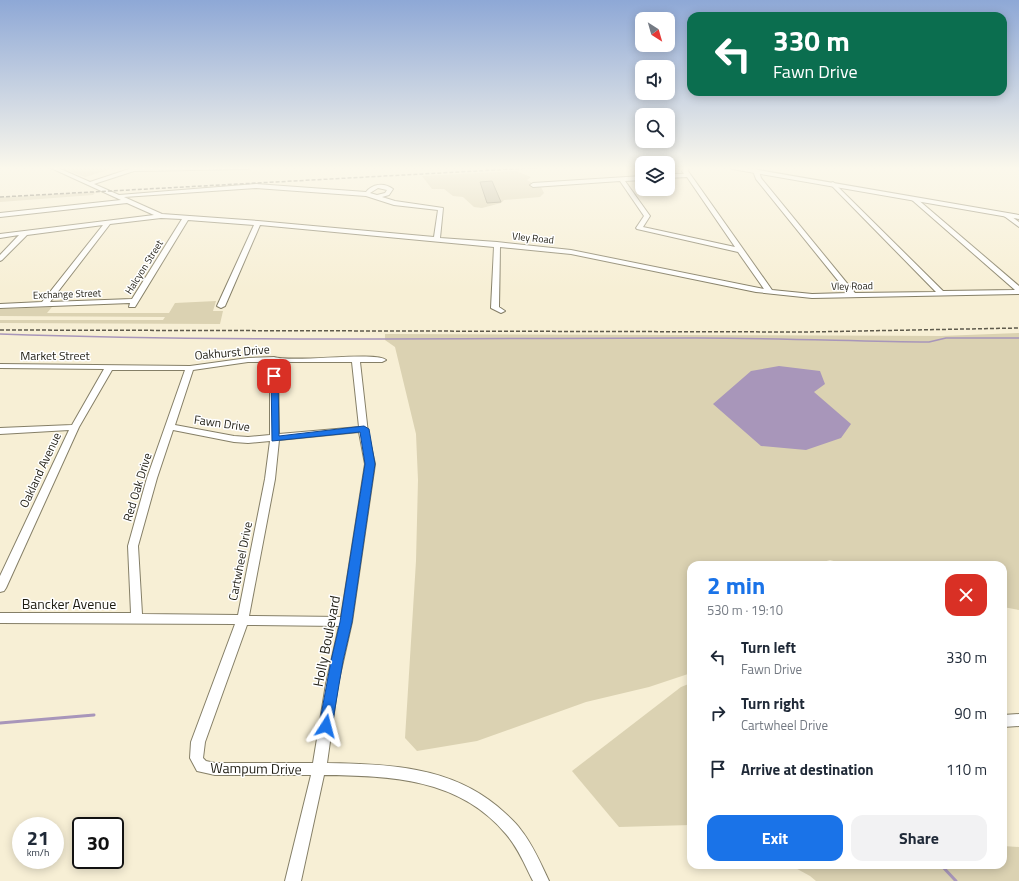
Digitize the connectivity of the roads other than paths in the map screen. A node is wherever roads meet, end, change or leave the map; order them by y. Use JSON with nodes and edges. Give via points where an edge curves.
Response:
{"nodes":[{"id":1,"x":63,"y":208,"type":"edge"},
{"id":2,"x":144,"y":208,"type":"edge"},
{"id":3,"x":438,"y":208,"type":"edge"},
{"id":4,"x":641,"y":208,"type":"edge"},
{"id":5,"x":711,"y":208,"type":"edge"},
{"id":6,"x":782,"y":208,"type":"edge"},
{"id":7,"x":857,"y":208,"type":"edge"},
{"id":8,"x":924,"y":208,"type":"edge"},
{"id":9,"x":966,"y":208,"type":"edge"},
{"id":10,"x":0,"y":215,"type":"edge"},
{"id":11,"x":1006,"y":215,"type":"junction"},
{"id":12,"x":161,"y":216,"type":"junction"},
{"id":13,"x":1019,"y":217,"type":"edge"},
{"id":14,"x":186,"y":218,"type":"junction"},
{"id":15,"x":258,"y":223,"type":"junction"},
{"id":16,"x":107,"y":224,"type":"junction"},
{"id":17,"x":1019,"y":225,"type":"edge"},
{"id":18,"x":24,"y":234,"type":"junction"},
{"id":19,"x":0,"y":236,"type":"edge"},
{"id":20,"x":437,"y":238,"type":"junction"},
{"id":21,"x":497,"y":244,"type":"junction"},
{"id":22,"x":740,"y":250,"type":"junction"},
{"id":23,"x":0,"y":260,"type":"edge"},
{"id":24,"x":1019,"y":291,"type":"edge"},
{"id":25,"x":770,"y":292,"type":"junction"},
{"id":26,"x":941,"y":293,"type":"junction"},
{"id":27,"x":854,"y":296,"type":"junction"},
{"id":28,"x":133,"y":303,"type":"joint"},
{"id":29,"x":44,"y":305,"type":"junction"},
{"id":30,"x":0,"y":306,"type":"edge"},
{"id":31,"x":221,"y":306,"type":"dead end"},
{"id":32,"x":501,"y":311,"type":"dead end"},
{"id":33,"x":274,"y":359,"type":"junction"},
{"id":34,"x":356,"y":360,"type":"junction"},
{"id":35,"x":382,"y":360,"type":"dead end"},
{"id":36,"x":109,"y":366,"type":"junction"},
{"id":37,"x":1,"y":368,"type":"edge"},
{"id":38,"x":190,"y":368,"type":"junction"},
{"id":39,"x":75,"y":426,"type":"junction"},
{"id":40,"x":171,"y":427,"type":"junction"},
{"id":41,"x":364,"y":429,"type":"junction"},
{"id":42,"x":0,"y":431,"type":"edge"},
{"id":43,"x":275,"y":439,"type":"junction"},
{"id":44,"x":0,"y":588,"type":"edge"},
{"id":45,"x":0,"y":618,"type":"edge"},
{"id":46,"x":137,"y":618,"type":"junction"},
{"id":47,"x":242,"y":622,"type":"junction"},
{"id":48,"x":346,"y":622,"type":"junction"},
{"id":49,"x":1019,"y":720,"type":"edge"},
{"id":50,"x":1007,"y":721,"type":"edge"},
{"id":51,"x":196,"y":761,"type":"joint"},
{"id":52,"x":319,"y":769,"type":"junction"},
{"id":53,"x":293,"y":881,"type":"edge"},
{"id":54,"x":541,"y":881,"type":"edge"}],
"edges":[{"from":1,"to":10,"type":"street"},
{"from":2,"to":12,"type":"street","name":"Vley Road"},
{"from":3,"to":20,"type":"street","via":[[442,211]]},
{"from":4,"to":22,"type":"street","via":[[647,216],[639,228]]},
{"from":5,"to":22,"type":"street"},
{"from":6,"to":27,"type":"street"},
{"from":7,"to":26,"type":"street"},
{"from":8,"to":24,"type":"street"},
{"from":9,"to":11,"type":"main road"},
{"from":11,"to":13,"type":"main road"},
{"from":11,"to":17,"type":"street"},
{"from":12,"to":14,"type":"street","name":"Vley Road"},
{"from":12,"to":16,"type":"street"},
{"from":14,"to":15,"type":"street","name":"Vley Road"},
{"from":14,"to":28,"type":"street","name":"Halcyon Street"},
{"from":15,"to":20,"type":"street","name":"Vley Road"},
{"from":15,"to":31,"type":"street"},
{"from":16,"to":18,"type":"street"},
{"from":16,"to":29,"type":"street"},
{"from":18,"to":19,"type":"street"},
{"from":18,"to":23,"type":"street"},
{"from":20,"to":21,"type":"street","name":"Vley Road"},
{"from":21,"to":25,"type":"street","name":"Vley Road","via":[[571,252]]},
{"from":21,"to":32,"type":"street","via":[[494,305]]},
{"from":22,"to":25,"type":"street"},
{"from":24,"to":26,"type":"street","name":"Vley Road"},
{"from":25,"to":27,"type":"street","name":"Vley Road"},
{"from":26,"to":27,"type":"street","name":"Vley Road"},
{"from":28,"to":29,"type":"street","name":"Exchange Street"},
{"from":29,"to":30,"type":"street","name":"Exchange Street"},
{"from":33,"to":34,"type":"street","name":"Oakhurst Drive"},
{"from":33,"to":38,"type":"street","name":"Oakhurst Drive"},
{"from":33,"to":43,"type":"street","name":"Cartwheel Drive"},
{"from":34,"to":35,"type":"street","name":"Oakhurst Drive"},
{"from":34,"to":41,"type":"street","name":"Holly Boulevard"},
{"from":36,"to":37,"type":"street","name":"Market Street"},
{"from":36,"to":38,"type":"street","name":"Oakhurst Drive"},
{"from":36,"to":39,"type":"street","name":"Oakland Avenue"},
{"from":38,"to":40,"type":"street","name":"Red Oak Drive"},
{"from":39,"to":42,"type":"street"},
{"from":39,"to":44,"type":"street","name":"Oakland Avenue"},
{"from":40,"to":43,"type":"street","name":"Fawn Drive","via":[[234,439]]},
{"from":40,"to":46,"type":"street","name":"Red Oak Drive","via":[[153,475],[133,546]]},
{"from":41,"to":43,"type":"street","name":"Fawn Drive"},
{"from":41,"to":48,"type":"street","name":"Holly Boulevard","via":[[370,464]]},
{"from":43,"to":47,"type":"street","name":"Cartwheel Drive","via":[[270,479]]},
{"from":45,"to":46,"type":"street","name":"Bancker Avenue"},
{"from":46,"to":47,"type":"street","name":"Bancker Avenue"},
{"from":47,"to":48,"type":"street","name":"Bancker Avenue"},
{"from":47,"to":51,"type":"street","name":"Cartwheel Drive","via":[[198,742]]},
{"from":48,"to":52,"type":"street","name":"Holly Boulevard","via":[[332,684]]},
{"from":49,"to":50,"type":"street"},
{"from":51,"to":52,"type":"street","name":"Wampum Drive","via":[[202,767],[215,769]]},
{"from":52,"to":53,"type":"street","name":"Holly Boulevard"},
{"from":52,"to":54,"type":"street","name":"Wampum Drive","via":[[382,770],[412,774],[462,790],[505,822],[520,841]]}]}
